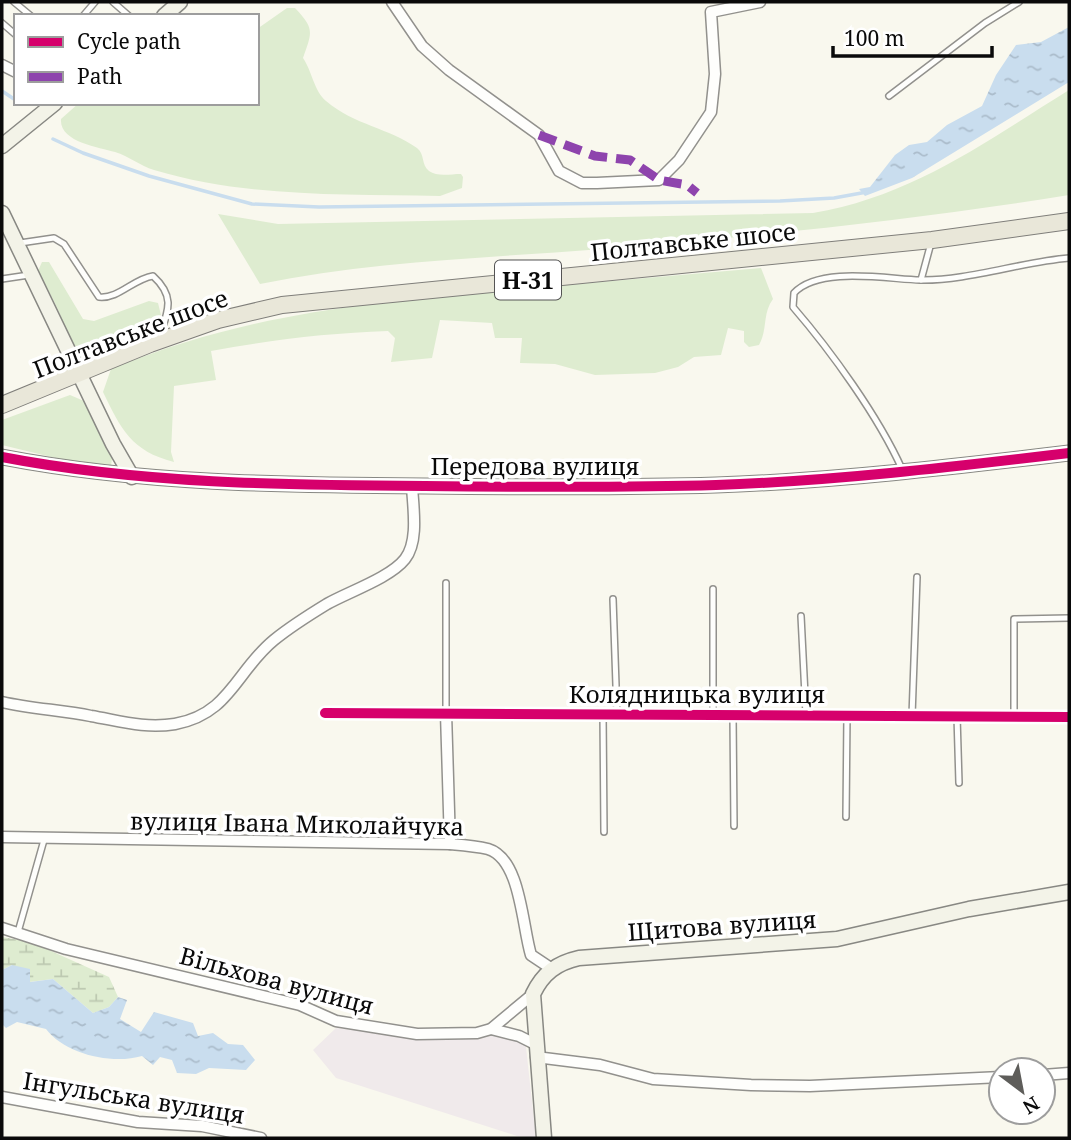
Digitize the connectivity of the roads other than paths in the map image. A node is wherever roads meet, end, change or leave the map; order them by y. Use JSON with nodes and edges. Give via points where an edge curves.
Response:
{"nodes":[{"id":1,"x":14,"y":2,"type":"edge"},
{"id":2,"x":113,"y":2,"type":"edge"},
{"id":3,"x":180,"y":2,"type":"edge"},
{"id":4,"x":392,"y":2,"type":"edge"},
{"id":5,"x":760,"y":2,"type":"edge"},
{"id":6,"x":1019,"y":2,"type":"edge"},
{"id":7,"x":712,"y":7,"type":"edge"},
{"id":8,"x":29,"y":14,"type":"edge"},
{"id":9,"x":127,"y":14,"type":"edge"},
{"id":10,"x":166,"y":14,"type":"edge"},
{"id":11,"x":890,"y":96,"type":"dead end"},
{"id":12,"x":50,"y":105,"type":"edge"},
{"id":13,"x":2,"y":146,"type":"edge"},
{"id":14,"x":2,"y":213,"type":"edge"},
{"id":15,"x":1069,"y":221,"type":"edge"},
{"id":16,"x":932,"y":240,"type":"junction"},
{"id":17,"x":17,"y":243,"type":"junction"},
{"id":18,"x":1069,"y":258,"type":"edge"},
{"id":19,"x":33,"y":274,"type":"junction"},
{"id":20,"x":2,"y":279,"type":"edge"},
{"id":21,"x":920,"y":280,"type":"junction"},
{"id":22,"x":158,"y":341,"type":"junction"},
{"id":23,"x":81,"y":374,"type":"junction"},
{"id":24,"x":2,"y":405,"type":"edge"},
{"id":25,"x":1069,"y":453,"type":"edge"},
{"id":26,"x":2,"y":457,"type":"edge"},
{"id":27,"x":903,"y":472,"type":"junction"},
{"id":28,"x":132,"y":477,"type":"junction"},
{"id":29,"x":412,"y":486,"type":"junction"},
{"id":30,"x":917,"y":577,"type":"dead end"},
{"id":31,"x":446,"y":583,"type":"dead end"},
{"id":32,"x":713,"y":589,"type":"dead end"},
{"id":33,"x":612,"y":599,"type":"dead end"},
{"id":34,"x":801,"y":616,"type":"dead end"},
{"id":35,"x":1069,"y":618,"type":"edge"},
{"id":36,"x":2,"y":702,"type":"edge"},
{"id":37,"x":324,"y":713,"type":"dead end"},
{"id":38,"x":446,"y":713,"type":"junction"},
{"id":39,"x":603,"y":714,"type":"junction"},
{"id":40,"x":617,"y":714,"type":"junction"},
{"id":41,"x":713,"y":715,"type":"junction"},
{"id":42,"x":806,"y":715,"type":"junction"},
{"id":43,"x":847,"y":715,"type":"junction"},
{"id":44,"x":733,"y":716,"type":"junction"},
{"id":45,"x":912,"y":716,"type":"junction"},
{"id":46,"x":957,"y":716,"type":"junction"},
{"id":47,"x":1014,"y":717,"type":"junction"},
{"id":48,"x":1069,"y":717,"type":"edge"},
{"id":49,"x":959,"y":783,"type":"dead end"},
{"id":50,"x":846,"y":817,"type":"dead end"},
{"id":51,"x":734,"y":826,"type":"dead end"},
{"id":52,"x":604,"y":832,"type":"dead end"},
{"id":53,"x":2,"y":837,"type":"edge"},
{"id":54,"x":44,"y":840,"type":"junction"},
{"id":55,"x":450,"y":844,"type":"junction"},
{"id":56,"x":1069,"y":892,"type":"edge"},
{"id":57,"x":2,"y":928,"type":"edge"},
{"id":58,"x":18,"y":932,"type":"junction"},
{"id":59,"x":552,"y":969,"type":"junction"},
{"id":60,"x":533,"y":994,"type":"junction"},
{"id":61,"x":491,"y":1029,"type":"junction"},
{"id":62,"x":536,"y":1051,"type":"junction"},
{"id":63,"x":987,"y":1078,"type":"edge"},
{"id":64,"x":2,"y":1097,"type":"edge"},
{"id":65,"x":261,"y":1138,"type":"edge"},
{"id":66,"x":544,"y":1138,"type":"edge"}],
"edges":[{"from":1,"to":8,"type":"lane"},
{"from":2,"to":9,"type":"lane"},
{"from":3,"to":10,"type":"street"},
{"from":4,"to":7,"type":"street","via":[[422,46],[539,135],[559,171],[582,183],[659,180],[679,160],[711,112],[715,74]]},
{"from":5,"to":7,"type":"street"},
{"from":6,"to":11,"type":"lane"},
{"from":12,"to":13,"type":"street"},
{"from":14,"to":17,"type":"street"},
{"from":15,"to":16,"type":"main road","name":"Полтавське шосе","number":"Н-31"},
{"from":16,"to":21,"type":"lane"},
{"from":16,"to":22,"type":"main road","name":"Полтавське шосе","number":"Н-31","via":[[306,301],[218,320]]},
{"from":17,"to":19,"type":"street"},
{"from":17,"to":22,"type":"lane","via":[[54,238],[64,244],[99,297],[107,298],[140,278],[153,276],[165,287],[169,307]]},
{"from":18,"to":21,"type":"lane"},
{"from":19,"to":20,"type":"lane"},
{"from":19,"to":23,"type":"street"},
{"from":21,"to":27,"type":"lane","via":[[870,274],[837,277],[801,287],[793,298],[793,307],[825,344],[890,443]]},
{"from":22,"to":23,"type":"main road","name":"Полтавське шосе","number":"Н-31"},
{"from":23,"to":24,"type":"main road","name":"Полтавське шосе","number":"Н-31"},
{"from":23,"to":28,"type":"street"},
{"from":25,"to":27,"type":"street","name":"Передова вулиця"},
{"from":26,"to":28,"type":"street","name":"Передова вулиця"},
{"from":27,"to":29,"type":"street","name":"Передова вулиця","via":[[718,485]]},
{"from":28,"to":29,"type":"street","name":"Передова вулиця"},
{"from":29,"to":36,"type":"street","via":[[411,546],[405,558],[275,639],[207,715],[175,724],[132,726]]},
{"from":30,"to":45,"type":"lane"},
{"from":31,"to":38,"type":"lane"},
{"from":32,"to":41,"type":"lane","name":"Колядницька вулиця"},
{"from":33,"to":40,"type":"lane","name":"Колядницька вулиця"},
{"from":34,"to":42,"type":"lane","name":"Колядницька вулиця"},
{"from":35,"to":47,"type":"lane","via":[[1013,619]]},
{"from":37,"to":38,"type":"street","name":"Колядницька вулиця"},
{"from":38,"to":39,"type":"street","name":"Колядницька вулиця"},
{"from":38,"to":55,"type":"street"},
{"from":39,"to":40,"type":"street","name":"Колядницька вулиця"},
{"from":39,"to":52,"type":"lane","name":"Колядницька вулиця"},
{"from":40,"to":41,"type":"street","name":"Колядницька вулиця"},
{"from":41,"to":44,"type":"street","name":"Колядницька вулиця"},
{"from":42,"to":43,"type":"street","name":"Колядницька вулиця"},
{"from":42,"to":44,"type":"street","name":"Колядницька вулиця"},
{"from":43,"to":45,"type":"street","name":"Колядницька вулиця"},
{"from":43,"to":50,"type":"lane","name":"Колядницька вулиця"},
{"from":44,"to":51,"type":"lane","name":"Колядницька вулиця"},
{"from":45,"to":46,"type":"street","name":"Колядницька вулиця"},
{"from":46,"to":47,"type":"street","name":"Колядницька вулиця"},
{"from":46,"to":49,"type":"lane"},
{"from":47,"to":48,"type":"street","name":"Колядницька вулиця"},
{"from":53,"to":54,"type":"street","name":"вулиця Івана Миколайчука"},
{"from":54,"to":55,"type":"street","name":"вулиця Івана Миколайчука"},
{"from":54,"to":58,"type":"lane"},
{"from":55,"to":59,"type":"street","name":"вулиця Івана Миколайчука","via":[[489,849],[503,858],[514,875],[531,956]]},
{"from":56,"to":59,"type":"street","name":"Щитова вулиця","via":[[837,939],[579,958]]},
{"from":57,"to":58,"type":"street","name":"Вільхова вулиця"},
{"from":58,"to":61,"type":"street","name":"Вільхова вулиця","via":[[66,949],[300,1005],[336,1021],[417,1034]]},
{"from":59,"to":60,"type":"street","via":[[540,979]]},
{"from":60,"to":61,"type":"street"},
{"from":60,"to":62,"type":"street"},
{"from":61,"to":62,"type":"street","via":[[519,1036]]},
{"from":62,"to":63,"type":"street","via":[[653,1079],[751,1085]]},
{"from":62,"to":66,"type":"street"},
{"from":64,"to":65,"type":"street","name":"Інгульська вулиця"}]}
